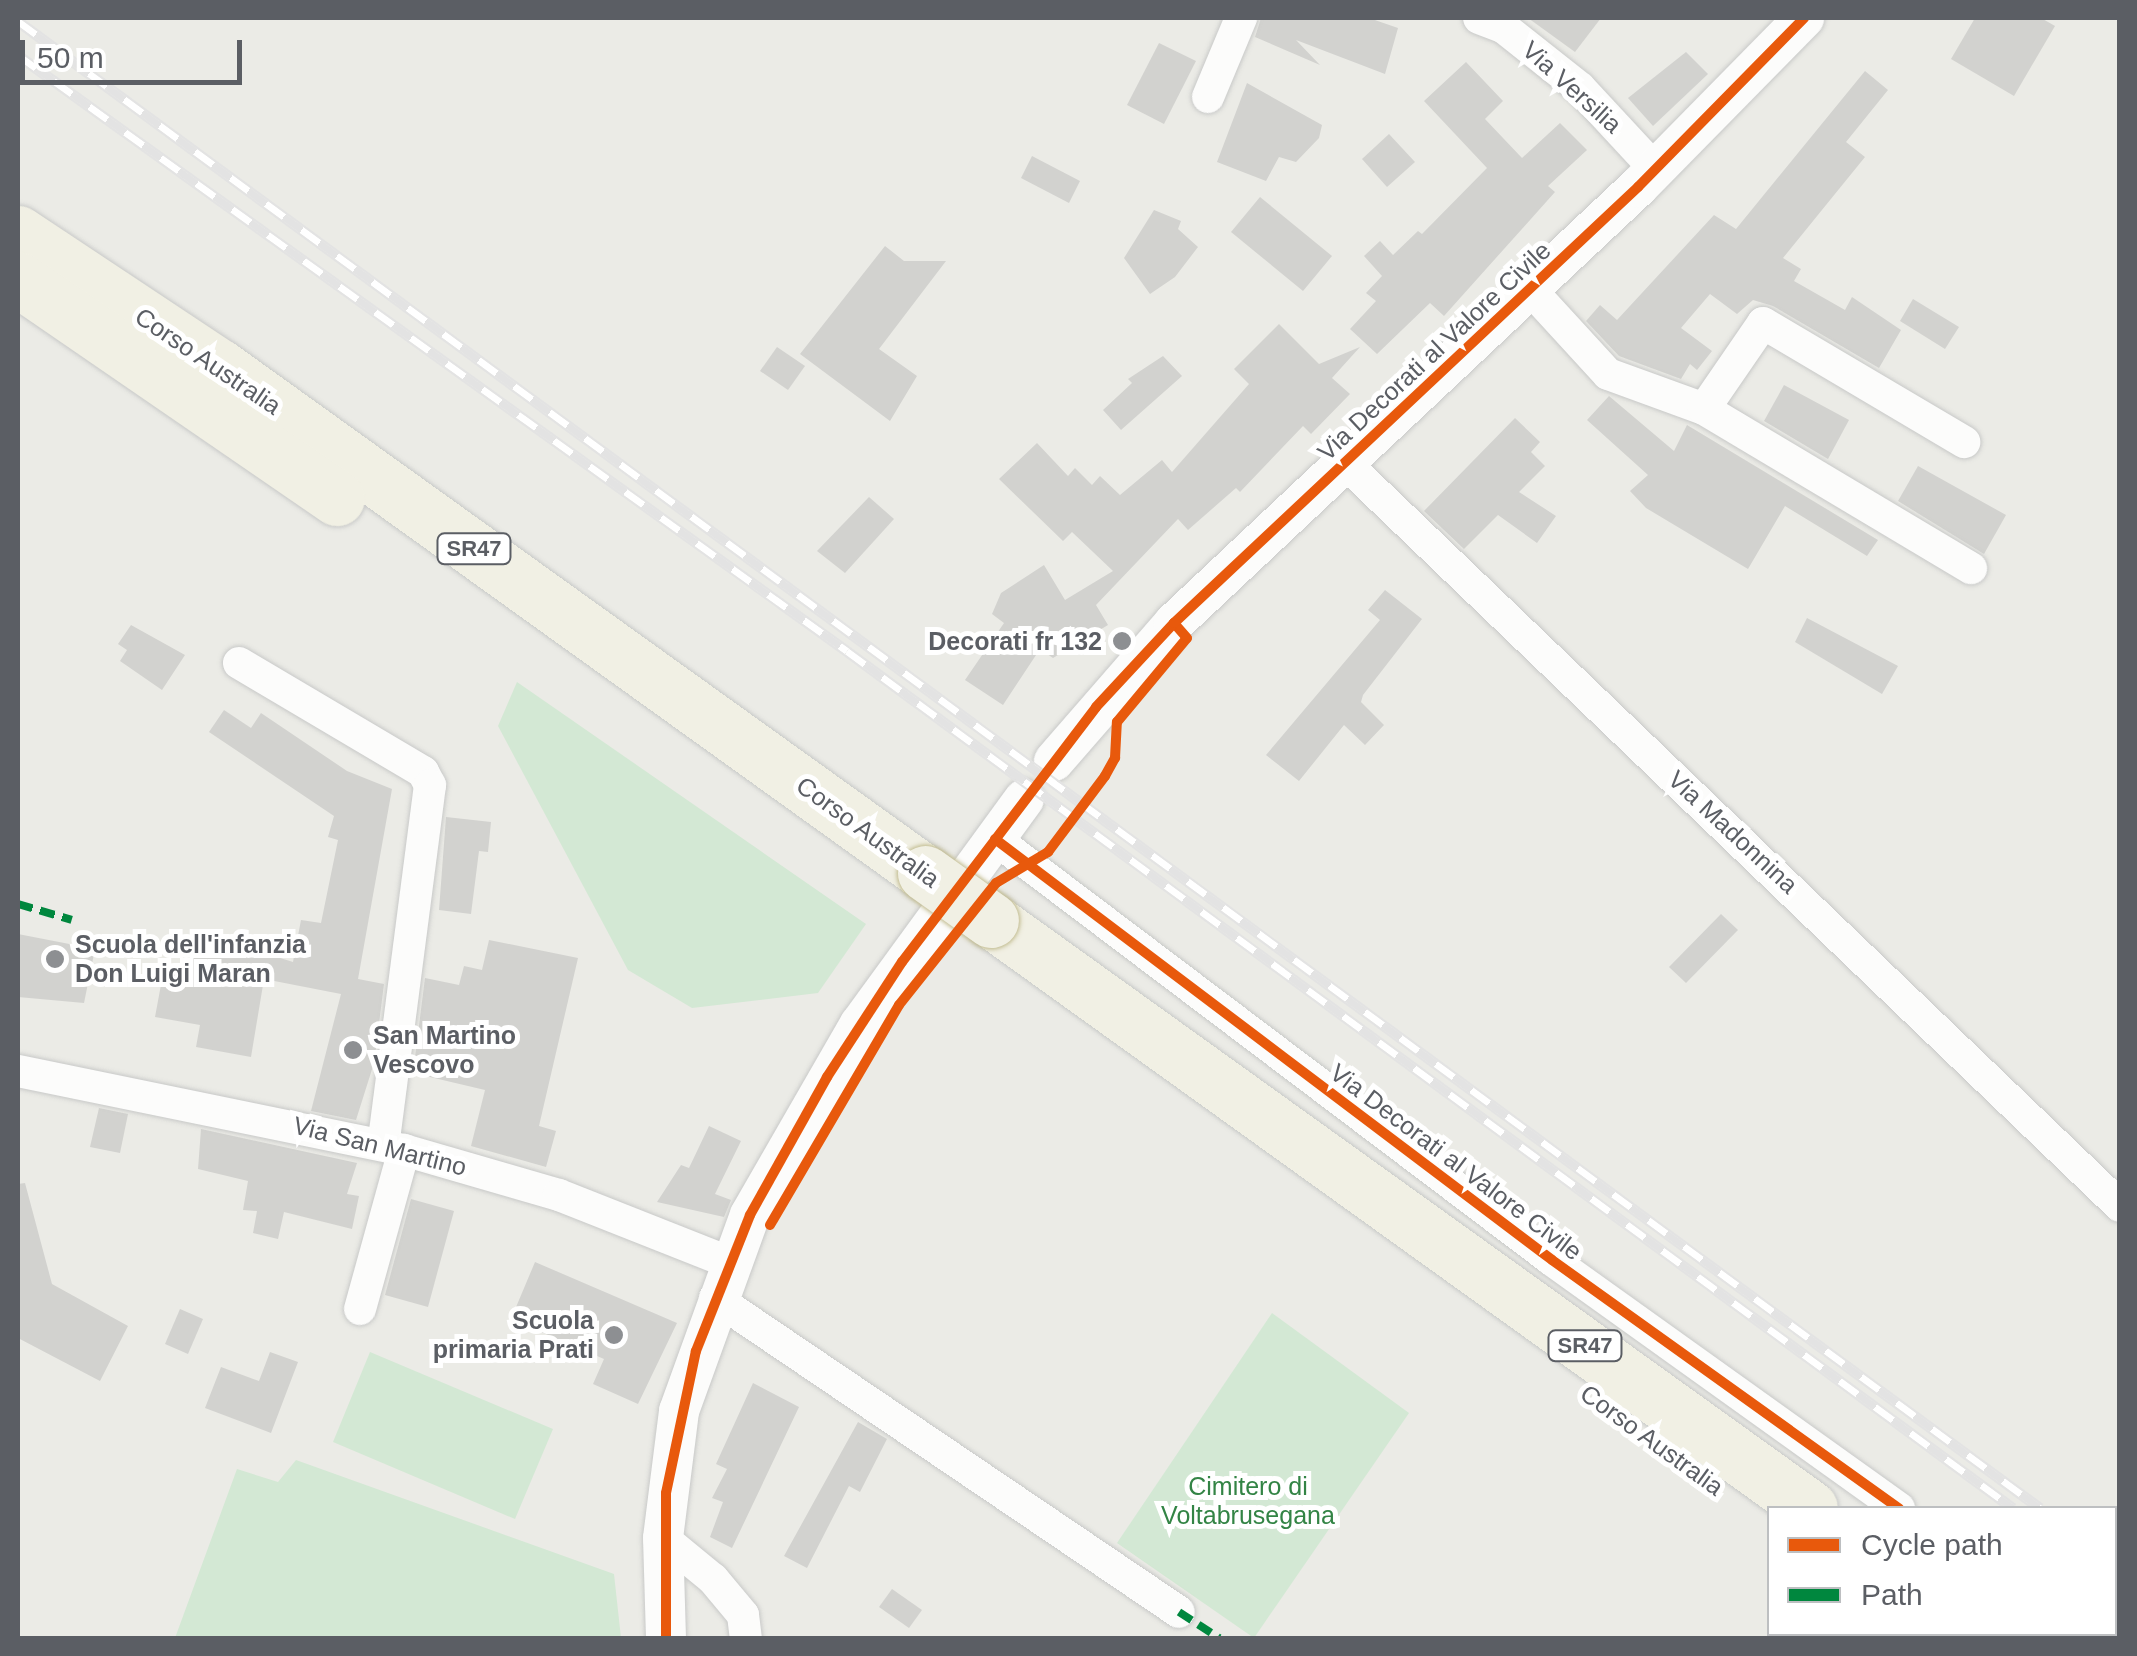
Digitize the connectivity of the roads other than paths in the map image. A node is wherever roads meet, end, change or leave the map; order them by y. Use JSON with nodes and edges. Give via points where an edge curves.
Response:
{"nodes":[{"id":1,"x":1240,"y":18,"type":"edge"},
{"id":2,"x":1479,"y":18,"type":"edge"},
{"id":3,"x":1804,"y":18,"type":"edge"},
{"id":4,"x":1208,"y":97,"type":"dead end"},
{"id":5,"x":1656,"y":170,"type":"junction"},
{"id":6,"x":18,"y":233,"type":"edge"},
{"id":7,"x":18,"y":280,"type":"edge"},
{"id":8,"x":1530,"y":289,"type":"junction"},
{"id":9,"x":1704,"y":409,"type":"junction"},
{"id":10,"x":1964,"y":442,"type":"dead end"},
{"id":11,"x":1344,"y":462,"type":"junction"},
{"id":12,"x":1971,"y":568,"type":"dead end"},
{"id":13,"x":239,"y":663,"type":"dead end"},
{"id":14,"x":1054,"y":761,"type":"dead end"},
{"id":15,"x":1024,"y":799,"type":"dead end"},
{"id":16,"x":995,"y":838,"type":"junction"},
{"id":17,"x":915,"y":889,"type":"junction"},
{"id":18,"x":981,"y":935,"type":"junction"},
{"id":19,"x":18,"y":1071,"type":"edge"},
{"id":20,"x":393,"y":1148,"type":"junction"},
{"id":21,"x":2120,"y":1206,"type":"edge"},
{"id":22,"x":723,"y":1280,"type":"junction"},
{"id":23,"x":360,"y":1308,"type":"dead end"},
{"id":24,"x":1807,"y":1506,"type":"edge"},
{"id":25,"x":1896,"y":1506,"type":"edge"},
{"id":26,"x":1767,"y":1522,"type":"edge"},
{"id":27,"x":663,"y":1538,"type":"junction"},
{"id":28,"x":1179,"y":1612,"type":"dead end"},
{"id":29,"x":666,"y":1638,"type":"edge"},
{"id":30,"x":746,"y":1638,"type":"edge"}],
"edges":[{"from":1,"to":4,"type":"street"},
{"from":2,"to":5,"type":"street","name":"Via Versilia","via":[[1503,27],[1580,88]]},
{"from":3,"to":5,"type":"street","name":"Via Decorati al Valore Civile"},
{"from":5,"to":8,"type":"street","name":"Via Decorati al Valore Civile"},
{"from":6,"to":17,"type":"highway","name":"Corso Australia","number":"SR47","via":[[220,367]]},
{"from":7,"to":17,"type":"highway","name":"Corso Australia","number":"SR47"},
{"from":8,"to":9,"type":"street","name":"Via Decorati al Valore Civile","via":[[1608,374]]},
{"from":8,"to":11,"type":"street","name":"Via Decorati al Valore Civile"},
{"from":9,"to":10,"type":"street","via":[[1762,323]]},
{"from":9,"to":12,"type":"street","name":"Via Decorati al Valore Civile"},
{"from":11,"to":14,"type":"street","name":"Via Decorati al Valore Civile","via":[[1174,623]]},
{"from":11,"to":21,"type":"street","name":"Via Madonnina"},
{"from":13,"to":20,"type":"street","via":[[423,772],[430,786]]},
{"from":15,"to":16,"type":"street"},
{"from":16,"to":22,"type":"street","via":[[826,1077]]},
{"from":16,"to":25,"type":"street","name":"Via Decorati al Valore Civile","via":[[1552,1260]]},
{"from":17,"to":18,"type":"highway","name":"Corso Australia","number":"SR47","bridge":true},
{"from":18,"to":24,"type":"highway","name":"Corso Australia","number":"SR47"},
{"from":18,"to":26,"type":"highway","name":"Corso Australia","number":"SR47"},
{"from":19,"to":20,"type":"street","name":"Via San Martino"},
{"from":20,"to":22,"type":"street","name":"Via San Martino","via":[[559,1195]]},
{"from":20,"to":23,"type":"street"},
{"from":22,"to":27,"type":"street","via":[[680,1410]]},
{"from":22,"to":28,"type":"street"},
{"from":27,"to":29,"type":"street"},
{"from":27,"to":30,"type":"street","via":[[713,1579],[742,1615]]}]}
